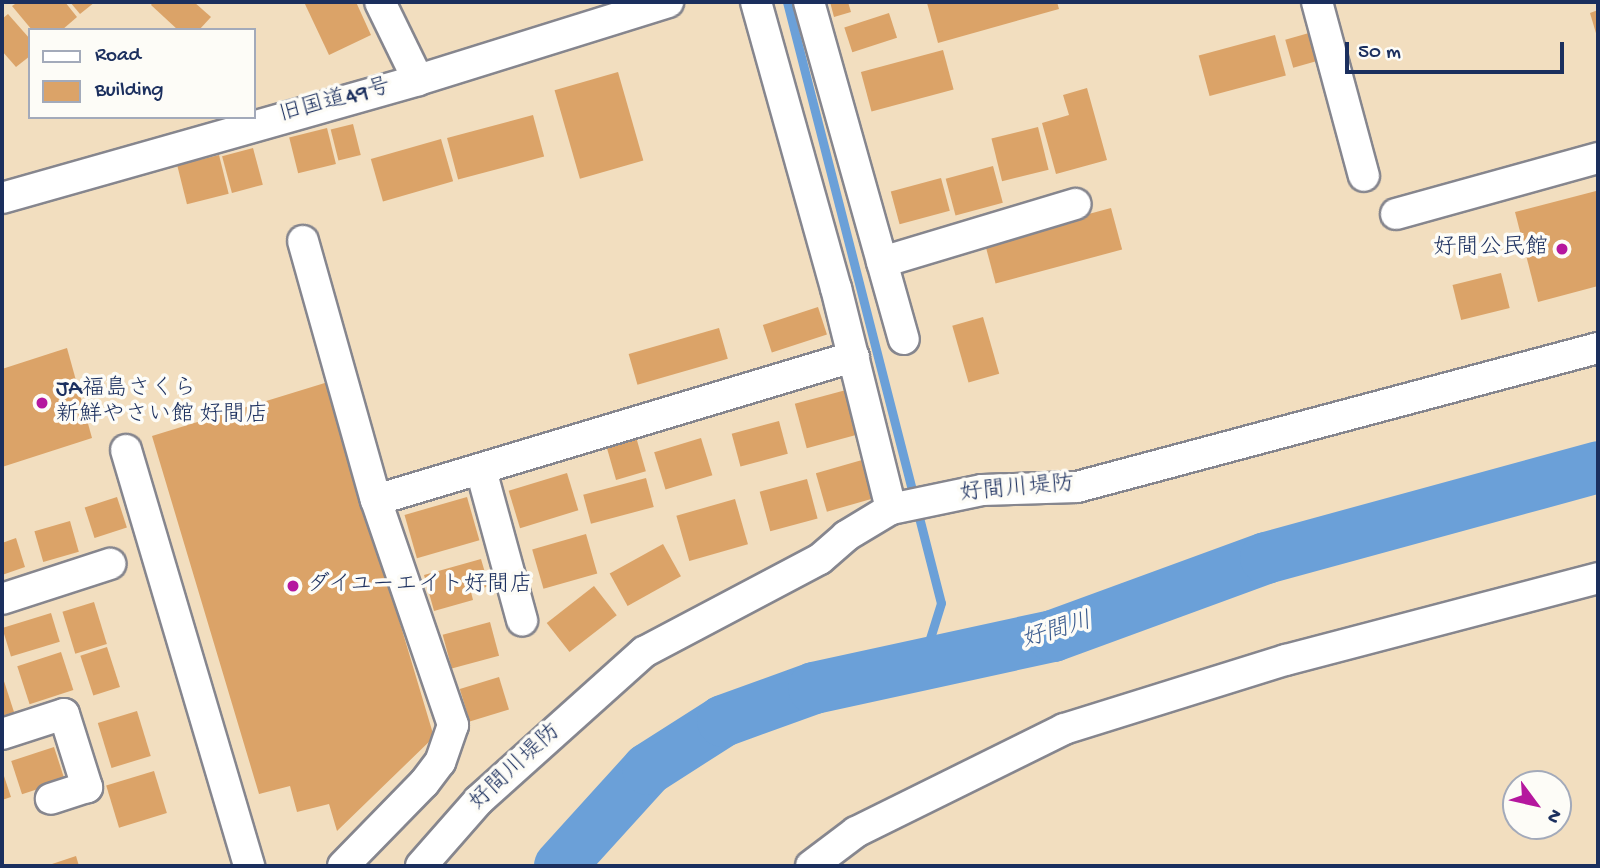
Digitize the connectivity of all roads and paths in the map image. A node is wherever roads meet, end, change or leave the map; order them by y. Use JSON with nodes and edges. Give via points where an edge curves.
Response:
{"nodes":[{"id":1,"x":380,"y":2,"type":"edge"},
{"id":2,"x":667,"y":2,"type":"edge"},
{"id":3,"x":756,"y":2,"type":"edge"},
{"id":4,"x":809,"y":2,"type":"edge"},
{"id":5,"x":1317,"y":2,"type":"edge"},
{"id":6,"x":418,"y":80,"type":"junction"},
{"id":7,"x":1598,"y":158,"type":"edge"},
{"id":8,"x":1364,"y":176,"type":"dead end"},
{"id":9,"x":2,"y":198,"type":"edge"},
{"id":10,"x":1075,"y":204,"type":"dead end"},
{"id":11,"x":1396,"y":214,"type":"dead end"},
{"id":12,"x":303,"y":241,"type":"dead end"},
{"id":13,"x":882,"y":262,"type":"junction"},
{"id":14,"x":904,"y":339,"type":"dead end"},
{"id":15,"x":1598,"y":348,"type":"edge"},
{"id":16,"x":854,"y":357,"type":"junction"},
{"id":17,"x":126,"y":450,"type":"dead end"},
{"id":18,"x":481,"y":470,"type":"junction"},
{"id":19,"x":376,"y":500,"type":"junction"},
{"id":20,"x":894,"y":509,"type":"junction"},
{"id":21,"x":110,"y":564,"type":"dead end"},
{"id":22,"x":1598,"y":578,"type":"edge"},
{"id":23,"x":2,"y":599,"type":"edge"},
{"id":24,"x":522,"y":620,"type":"dead end"},
{"id":25,"x":2,"y":734,"type":"edge"},
{"id":26,"x":51,"y":799,"type":"dead end"},
{"id":27,"x":249,"y":866,"type":"edge"},
{"id":28,"x":343,"y":866,"type":"edge"},
{"id":29,"x":421,"y":866,"type":"edge"},
{"id":30,"x":811,"y":866,"type":"edge"}],
"edges":[{"from":1,"to":6,"type":"street"},
{"from":2,"to":6,"type":"street","name":"旧国道49号"},
{"from":3,"to":16,"type":"street"},
{"from":4,"to":13,"type":"street"},
{"from":5,"to":8,"type":"street"},
{"from":6,"to":9,"type":"street","name":"旧国道49号"},
{"from":7,"to":11,"type":"street"},
{"from":10,"to":13,"type":"street"},
{"from":12,"to":19,"type":"street"},
{"from":13,"to":14,"type":"street"},
{"from":15,"to":20,"type":"street","name":"好間川堤防","via":[[1077,486],[982,490]]},
{"from":16,"to":18,"type":"street"},
{"from":16,"to":20,"type":"street"},
{"from":17,"to":27,"type":"street"},
{"from":18,"to":19,"type":"street"},
{"from":18,"to":24,"type":"street"},
{"from":19,"to":28,"type":"street","via":[[453,725],[440,762],[424,783]]},
{"from":20,"to":29,"type":"street","name":"好間川堤防","via":[[846,536],[820,559],[644,652],[478,800]]},
{"from":21,"to":23,"type":"street"},
{"from":22,"to":30,"type":"street","via":[[1286,660],[1064,729],[856,832]]},
{"from":25,"to":26,"type":"street","via":[[64,714],[87,788]]}]}
